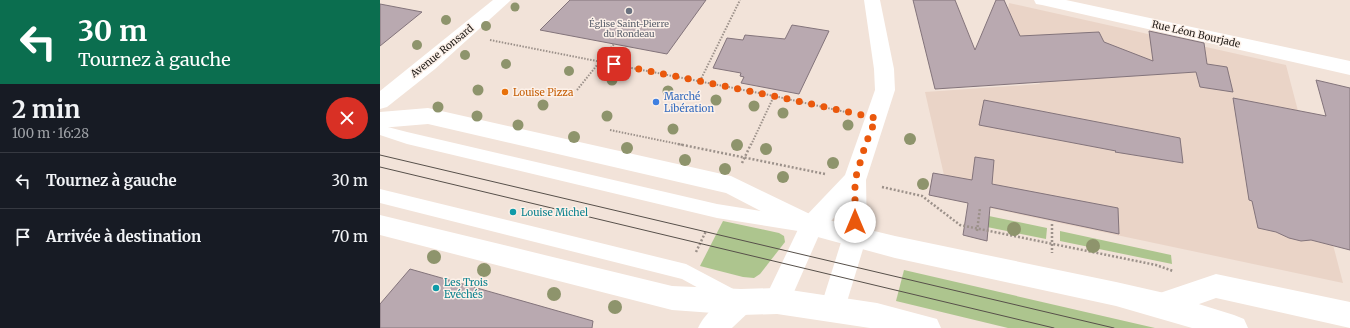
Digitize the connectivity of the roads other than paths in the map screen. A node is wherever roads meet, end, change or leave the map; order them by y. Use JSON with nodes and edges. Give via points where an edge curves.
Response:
{"nodes":[{"id":1,"x":503,"y":0,"type":"edge"},
{"id":2,"x":872,"y":0,"type":"edge"},
{"id":3,"x":1042,"y":0,"type":"edge"},
{"id":4,"x":1350,"y":68,"type":"edge"},
{"id":5,"x":380,"y":102,"type":"edge"},
{"id":6,"x":380,"y":120,"type":"edge"},
{"id":7,"x":380,"y":130,"type":"edge"},
{"id":8,"x":855,"y":180,"type":"junction"},
{"id":9,"x":380,"y":196,"type":"edge"},
{"id":10,"x":380,"y":225,"type":"edge"},
{"id":11,"x":811,"y":226,"type":"junction"},
{"id":12,"x":855,"y":236,"type":"junction"},
{"id":13,"x":777,"y":301,"type":"junction"},
{"id":14,"x":741,"y":302,"type":"junction"},
{"id":15,"x":1160,"y":305,"type":"junction"},
{"id":16,"x":833,"y":309,"type":"junction"},
{"id":17,"x":1350,"y":315,"type":"edge"},
{"id":18,"x":712,"y":328,"type":"edge"},
{"id":19,"x":927,"y":328,"type":"edge"},
{"id":20,"x":1234,"y":328,"type":"edge"}],
"edges":[{"from":1,"to":5,"type":"main road","name":"Avenue Ronsard"},
{"from":2,"to":8,"type":"main road","via":[[884,69],[885,90]]},
{"from":3,"to":4,"type":"main road","name":"Rue Léon Bourjade"},
{"from":6,"to":11,"type":"main road","via":[[428,116],[731,185]]},
{"from":7,"to":11,"type":"lane","via":[[717,211]]},
{"from":8,"to":11,"type":"main road"},
{"from":8,"to":12,"type":"main road"},
{"from":9,"to":14,"type":"lane","via":[[686,272]]},
{"from":10,"to":14,"type":"main road","via":[[672,298]]},
{"from":11,"to":12,"type":"main road"},
{"from":11,"to":13,"type":"main road"},
{"from":12,"to":15,"type":"main road"},
{"from":12,"to":16,"type":"main road"},
{"from":13,"to":14,"type":"main road"},
{"from":13,"to":16,"type":"main road"},
{"from":14,"to":18,"type":"main road"},
{"from":15,"to":17,"type":"main road","via":[[1216,286]]},
{"from":15,"to":20,"type":"main road"},
{"from":16,"to":19,"type":"main road"}]}
